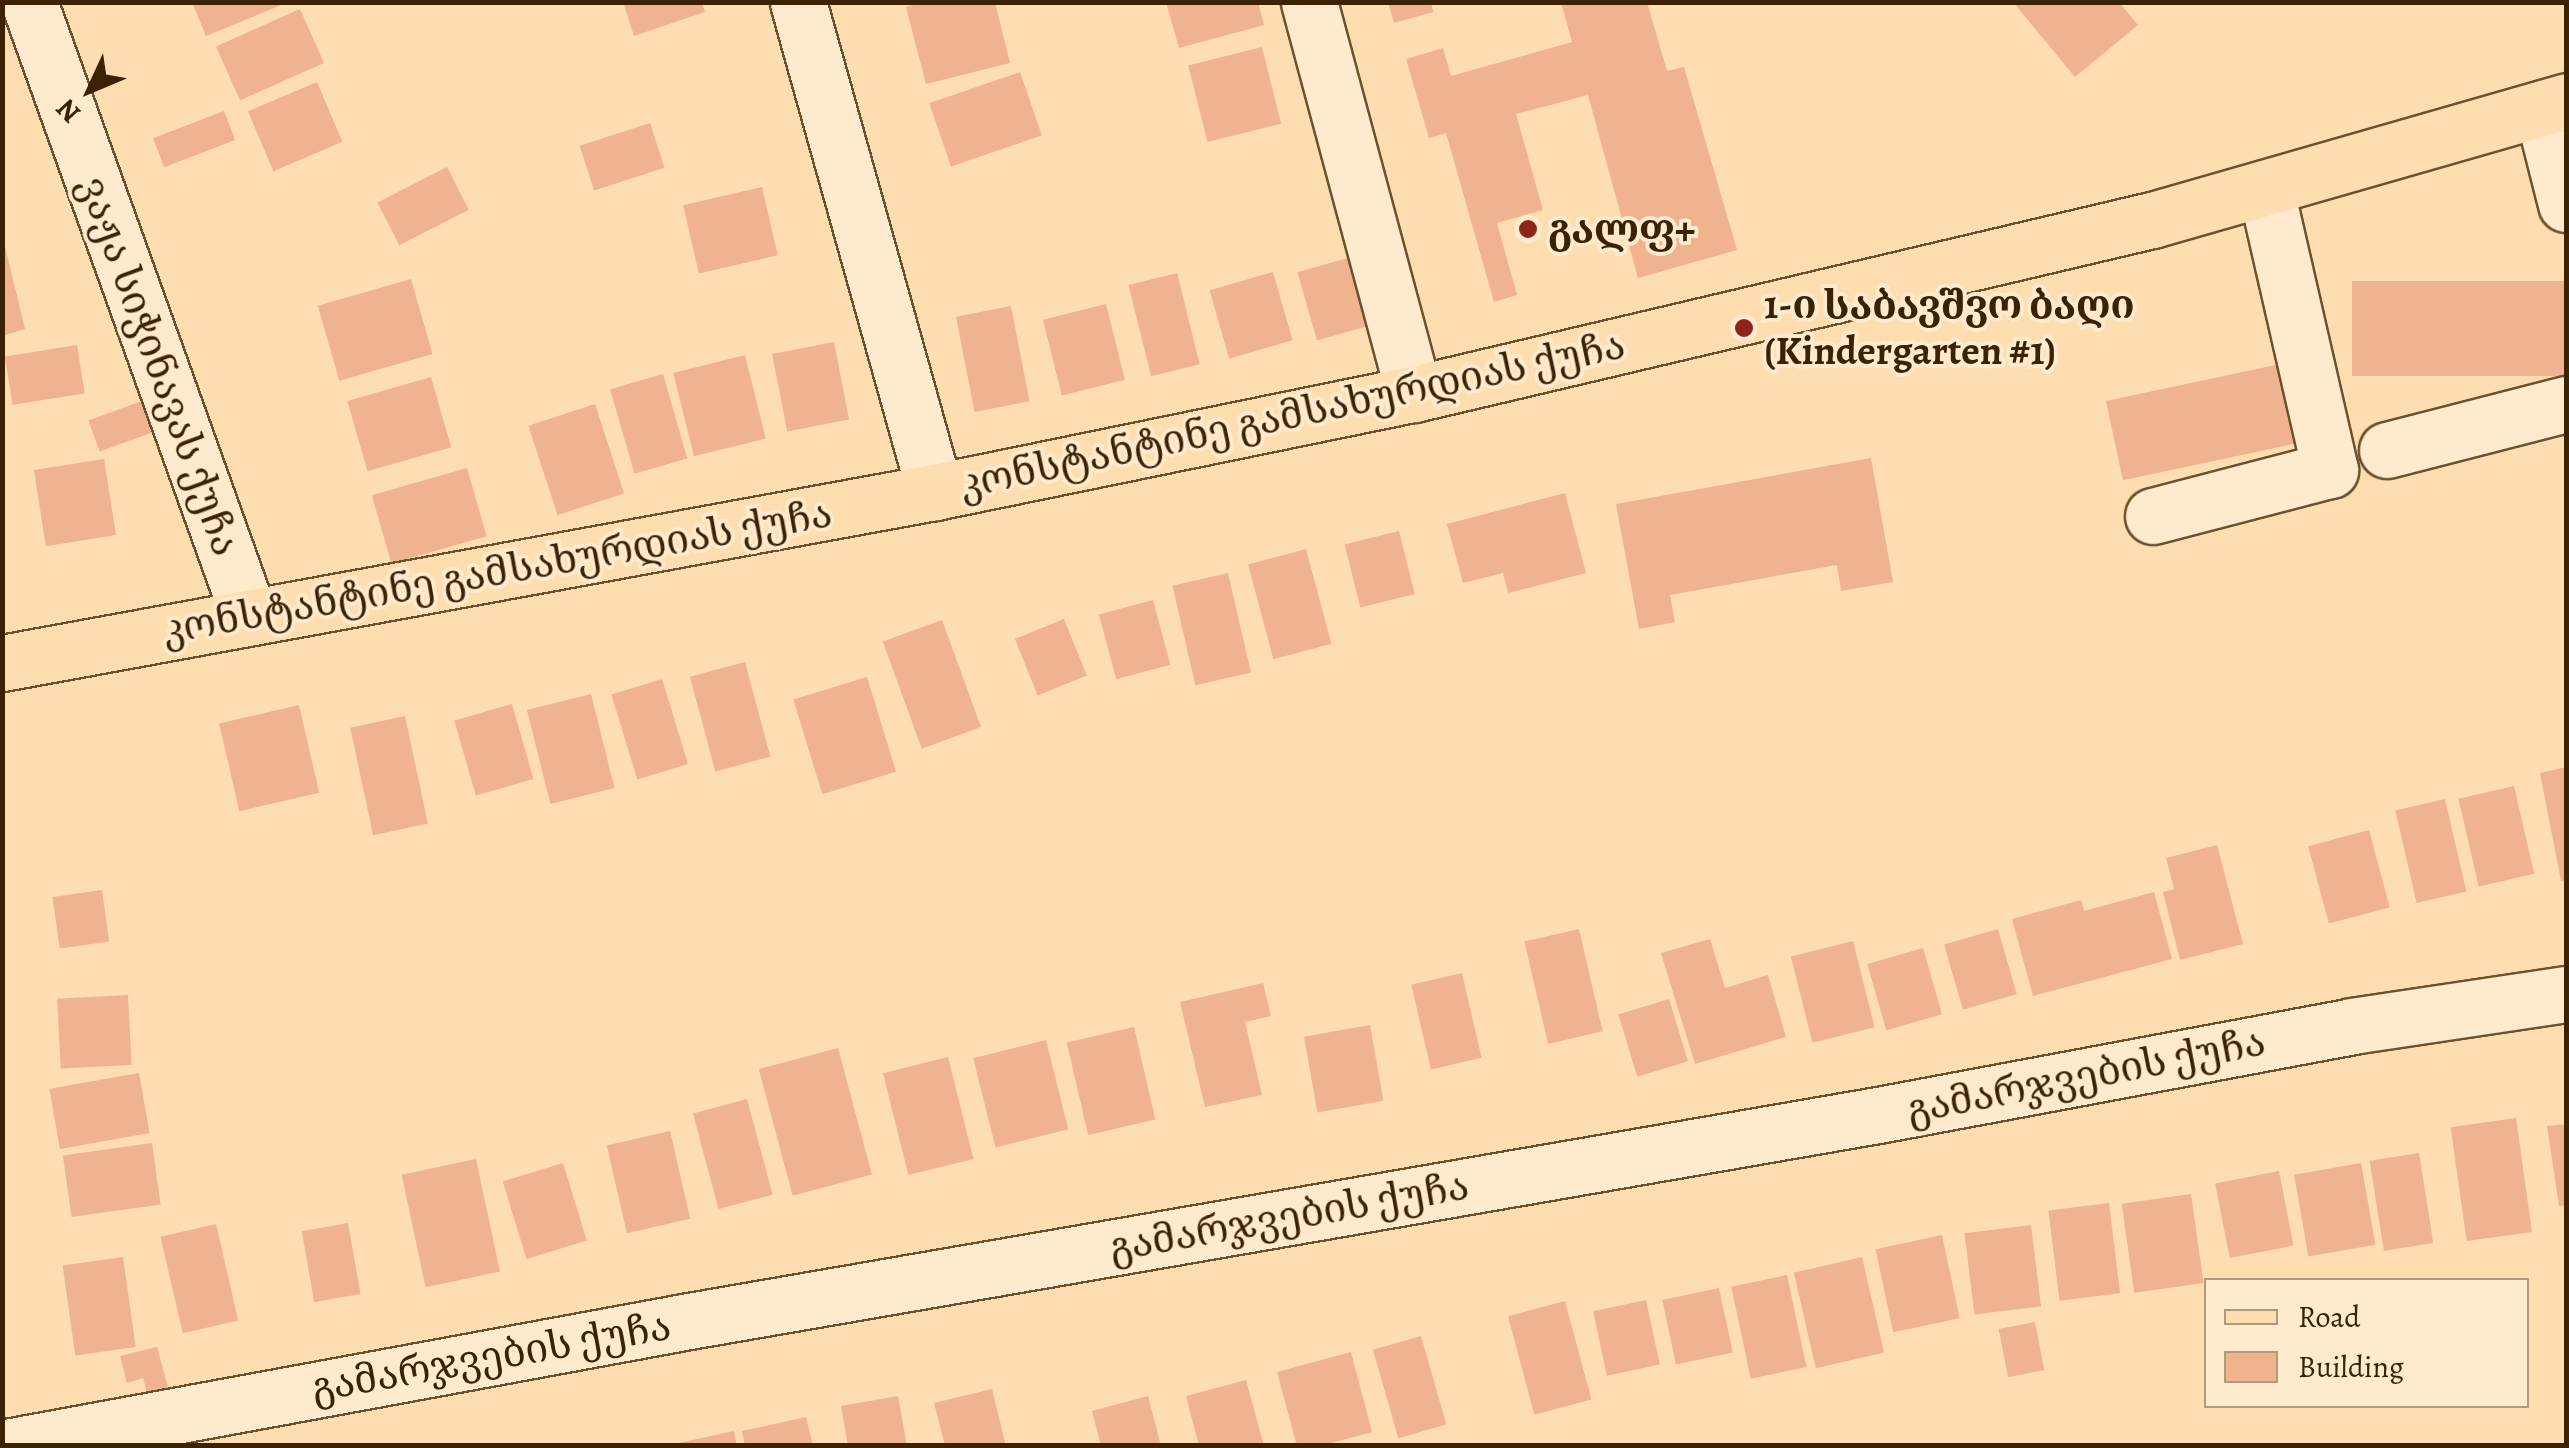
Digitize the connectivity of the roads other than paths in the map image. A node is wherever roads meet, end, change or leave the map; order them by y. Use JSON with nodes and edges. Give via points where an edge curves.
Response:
{"nodes":[{"id":1,"x":29,"y":2,"type":"edge"},
{"id":2,"x":798,"y":2,"type":"edge"},
{"id":3,"x":1308,"y":2,"type":"edge"},
{"id":4,"x":2554,"y":105,"type":"edge"},
{"id":5,"x":2266,"y":190,"type":"junction"},
{"id":6,"x":2566,"y":204,"type":"edge"},
{"id":7,"x":1414,"y":394,"type":"junction"},
{"id":8,"x":2566,"y":404,"type":"edge"},
{"id":9,"x":2387,"y":450,"type":"dead end"},
{"id":10,"x":935,"y":492,"type":"junction"},
{"id":11,"x":2154,"y":516,"type":"dead end"},
{"id":12,"x":249,"y":616,"type":"junction"},
{"id":13,"x":2,"y":664,"type":"edge"},
{"id":14,"x":2566,"y":994,"type":"edge"},
{"id":15,"x":12,"y":1446,"type":"edge"}],
"edges":[{"from":1,"to":12,"type":"street","name":"ვაჟა სიჭინავას ქუჩა"},
{"from":2,"to":10,"type":"street"},
{"from":3,"to":7,"type":"street"},
{"from":4,"to":5,"type":"main road","name":"კონსტანტინე გამსახურდიას ქუჩა"},
{"from":4,"to":6,"type":"street"},
{"from":5,"to":7,"type":"main road","name":"კონსტანტინე გამსახურდიას ქუჩა"},
{"from":5,"to":11,"type":"street","via":[[2330,470]]},
{"from":7,"to":10,"type":"main road","name":"კონსტანტინე გამსახურდიას ქუჩა"},
{"from":8,"to":9,"type":"street"},
{"from":10,"to":12,"type":"main road","name":"კონსტანტინე გამსახურდიას ქუჩა"},
{"from":12,"to":13,"type":"main road","name":"კონსტანტინე გამსახურდიას ქუჩა"},
{"from":14,"to":15,"type":"street","name":"გამარჯვების ქუჩა","via":[[2352,1026],[689,1320]]}]}
